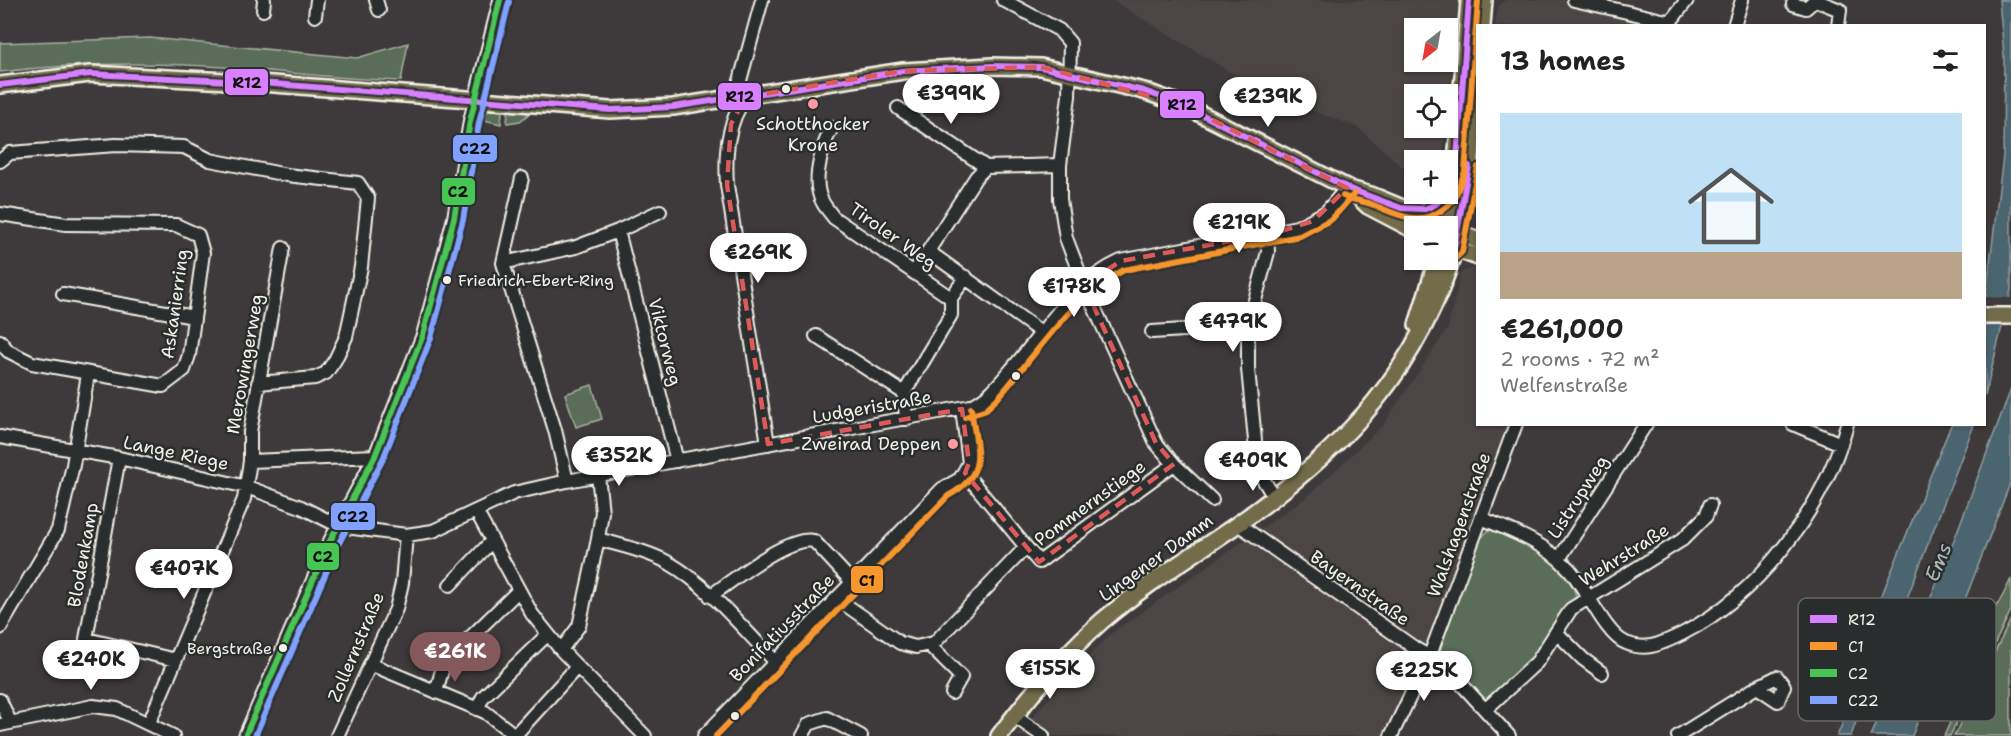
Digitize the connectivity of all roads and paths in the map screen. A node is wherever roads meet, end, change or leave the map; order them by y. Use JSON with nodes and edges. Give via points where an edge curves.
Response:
{"nodes":[{"id":1,"x":316,"y":0,"type":"edge"},
{"id":2,"x":500,"y":0,"type":"edge"},
{"id":3,"x":762,"y":0,"type":"edge"},
{"id":4,"x":1003,"y":0,"type":"edge"},
{"id":5,"x":1469,"y":0,"type":"edge"},
{"id":6,"x":1484,"y":0,"type":"edge"},
{"id":7,"x":1574,"y":0,"type":"edge"},
{"id":8,"x":1687,"y":0,"type":"edge"},
{"id":9,"x":1742,"y":0,"type":"edge"},
{"id":10,"x":1793,"y":4,"type":"dead end"},
{"id":11,"x":315,"y":16,"type":"dead end"},
{"id":12,"x":1482,"y":24,"type":"edge"},
{"id":13,"x":1670,"y":24,"type":"edge"},
{"id":14,"x":1735,"y":24,"type":"edge"},
{"id":15,"x":1838,"y":24,"type":"edge"},
{"id":16,"x":1070,"y":73,"type":"junction"},
{"id":17,"x":742,"y":77,"type":"junction"},
{"id":18,"x":0,"y":85,"type":"edge"},
{"id":19,"x":752,"y":96,"type":"junction"},
{"id":20,"x":730,"y":99,"type":"junction"},
{"id":21,"x":476,"y":101,"type":"junction"},
{"id":22,"x":713,"y":102,"type":"junction"},
{"id":23,"x":898,"y":108,"type":"dead end"},
{"id":24,"x":1476,"y":114,"type":"edge"},
{"id":25,"x":731,"y":124,"type":"junction"},
{"id":26,"x":832,"y":128,"type":"dead end"},
{"id":27,"x":1475,"y":138,"type":"edge"},
{"id":28,"x":1458,"y":150,"type":"edge"},
{"id":29,"x":0,"y":160,"type":"edge"},
{"id":30,"x":1060,"y":165,"type":"junction"},
{"id":31,"x":986,"y":167,"type":"junction"},
{"id":32,"x":522,"y":178,"type":"dead end"},
{"id":33,"x":1348,"y":188,"type":"junction"},
{"id":34,"x":1434,"y":204,"type":"edge"},
{"id":35,"x":660,"y":211,"type":"dead end"},
{"id":36,"x":1411,"y":212,"type":"junction"},
{"id":37,"x":0,"y":214,"type":"edge"},
{"id":38,"x":1421,"y":216,"type":"edge"},
{"id":39,"x":1453,"y":216,"type":"edge"},
{"id":40,"x":1404,"y":225,"type":"edge"},
{"id":41,"x":618,"y":231,"type":"junction"},
{"id":42,"x":1458,"y":232,"type":"edge"},
{"id":43,"x":1267,"y":234,"type":"junction"},
{"id":44,"x":1476,"y":240,"type":"edge"},
{"id":45,"x":283,"y":248,"type":"dead end"},
{"id":46,"x":1458,"y":250,"type":"edge"},
{"id":47,"x":928,"y":251,"type":"junction"},
{"id":48,"x":1476,"y":256,"type":"edge"},
{"id":49,"x":503,"y":263,"type":"junction"},
{"id":50,"x":1434,"y":270,"type":"edge"},
{"id":51,"x":1444,"y":270,"type":"edge"},
{"id":52,"x":914,"y":273,"type":"junction"},
{"id":53,"x":966,"y":278,"type":"junction"},
{"id":54,"x":1083,"y":285,"type":"junction"},
{"id":55,"x":63,"y":294,"type":"dead end"},
{"id":56,"x":951,"y":298,"type":"junction"},
{"id":57,"x":1986,"y":306,"type":"edge"},
{"id":58,"x":2011,"y":306,"type":"edge"},
{"id":59,"x":1986,"y":316,"type":"edge"},
{"id":60,"x":2011,"y":316,"type":"edge"},
{"id":61,"x":194,"y":317,"type":"junction"},
{"id":62,"x":1248,"y":326,"type":"junction"},
{"id":63,"x":1152,"y":332,"type":"dead end"},
{"id":64,"x":1042,"y":333,"type":"junction"},
{"id":65,"x":816,"y":336,"type":"dead end"},
{"id":66,"x":0,"y":341,"type":"edge"},
{"id":67,"x":1396,"y":373,"type":"junction"},
{"id":68,"x":88,"y":374,"type":"junction"},
{"id":69,"x":258,"y":383,"type":"junction"},
{"id":70,"x":904,"y":393,"type":"junction"},
{"id":71,"x":962,"y":409,"type":"junction"},
{"id":72,"x":906,"y":419,"type":"junction"},
{"id":73,"x":1515,"y":426,"type":"edge"},
{"id":74,"x":1645,"y":426,"type":"edge"},
{"id":75,"x":1798,"y":426,"type":"edge"},
{"id":76,"x":1846,"y":426,"type":"edge"},
{"id":77,"x":0,"y":437,"type":"edge"},
{"id":78,"x":768,"y":444,"type":"junction"},
{"id":79,"x":1841,"y":444,"type":"junction"},
{"id":80,"x":76,"y":450,"type":"junction"},
{"id":81,"x":375,"y":456,"type":"junction"},
{"id":82,"x":119,"y":458,"type":"junction"},
{"id":83,"x":677,"y":461,"type":"junction"},
{"id":84,"x":250,"y":462,"type":"junction"},
{"id":85,"x":1174,"y":465,"type":"junction"},
{"id":86,"x":965,"y":473,"type":"junction"},
{"id":87,"x":598,"y":475,"type":"junction"},
{"id":88,"x":567,"y":481,"type":"junction"},
{"id":89,"x":247,"y":487,"type":"junction"},
{"id":90,"x":1274,"y":497,"type":"junction"},
{"id":91,"x":1212,"y":500,"type":"dead end"},
{"id":92,"x":1710,"y":505,"type":"dead end"},
{"id":93,"x":476,"y":511,"type":"junction"},
{"id":94,"x":1482,"y":518,"type":"junction"},
{"id":95,"x":1238,"y":524,"type":"junction"},
{"id":96,"x":339,"y":526,"type":"junction"},
{"id":97,"x":406,"y":535,"type":"junction"},
{"id":98,"x":598,"y":539,"type":"junction"},
{"id":99,"x":492,"y":541,"type":"junction"},
{"id":100,"x":1026,"y":547,"type":"junction"},
{"id":101,"x":1559,"y":559,"type":"junction"},
{"id":102,"x":852,"y":582,"type":"junction"},
{"id":103,"x":450,"y":585,"type":"dead end"},
{"id":104,"x":519,"y":590,"type":"junction"},
{"id":105,"x":710,"y":596,"type":"junction"},
{"id":106,"x":1591,"y":597,"type":"junction"},
{"id":107,"x":836,"y":598,"type":"junction"},
{"id":108,"x":0,"y":628,"type":"edge"},
{"id":109,"x":1556,"y":632,"type":"junction"},
{"id":110,"x":548,"y":634,"type":"junction"},
{"id":111,"x":928,"y":644,"type":"junction"},
{"id":112,"x":561,"y":650,"type":"junction"},
{"id":113,"x":1430,"y":655,"type":"junction"},
{"id":114,"x":176,"y":660,"type":"junction"},
{"id":115,"x":775,"y":662,"type":"junction"},
{"id":116,"x":370,"y":664,"type":"junction"},
{"id":117,"x":577,"y":667,"type":"junction"},
{"id":118,"x":1602,"y":673,"type":"dead end"},
{"id":119,"x":1756,"y":687,"type":"dead end"},
{"id":120,"x":436,"y":692,"type":"junction"},
{"id":121,"x":952,"y":693,"type":"dead end"},
{"id":122,"x":0,"y":700,"type":"edge"},
{"id":123,"x":477,"y":709,"type":"junction"},
{"id":124,"x":1485,"y":710,"type":"junction"},
{"id":125,"x":1014,"y":716,"type":"junction"},
{"id":126,"x":5,"y":723,"type":"edge"},
{"id":127,"x":149,"y":723,"type":"junction"},
{"id":128,"x":173,"y":736,"type":"edge"},
{"id":129,"x":245,"y":736,"type":"edge"},
{"id":130,"x":337,"y":736,"type":"edge"},
{"id":131,"x":515,"y":736,"type":"edge"},
{"id":132,"x":645,"y":736,"type":"edge"},
{"id":133,"x":704,"y":736,"type":"edge"},
{"id":134,"x":802,"y":736,"type":"edge"},
{"id":135,"x":861,"y":736,"type":"edge"},
{"id":136,"x":999,"y":736,"type":"edge"},
{"id":137,"x":1043,"y":736,"type":"edge"},
{"id":138,"x":1391,"y":736,"type":"edge"},
{"id":139,"x":1509,"y":736,"type":"edge"},
{"id":140,"x":1678,"y":736,"type":"edge"}],
"edges":[{"from":1,"to":11,"type":"street"},
{"from":2,"to":21,"type":"street"},
{"from":3,"to":17,"type":"street"},
{"from":4,"to":16,"type":"street","via":[[1064,35],[1071,49]]},
{"from":5,"to":28,"type":"main road"},
{"from":6,"to":12,"type":"main road"},
{"from":7,"to":13,"type":"street"},
{"from":8,"to":13,"type":"street"},
{"from":9,"to":14,"type":"street"},
{"from":10,"to":15,"type":"street","via":[[1806,8],[1815,0],[1840,9]]},
{"from":16,"to":19,"type":"main road","via":[[1041,67],[903,71]]},
{"from":16,"to":30,"type":"street"},
{"from":16,"to":33,"type":"main road","via":[[1183,105]]},
{"from":17,"to":19,"type":"street"},
{"from":17,"to":20,"type":"street"},
{"from":18,"to":21,"type":"main road","via":[[90,74],[248,82]]},
{"from":19,"to":20,"type":"main road"},
{"from":19,"to":25,"type":"street"},
{"from":20,"to":22,"type":"main road"},
{"from":21,"to":22,"type":"main road","via":[[610,110]]},
{"from":21,"to":81,"type":"street","via":[[440,278],[410,373]]},
{"from":22,"to":25,"type":"street","via":[[724,109]]},
{"from":23,"to":31,"type":"street"},
{"from":24,"to":27,"type":"main road"},
{"from":25,"to":78,"type":"street","via":[[727,185]]},
{"from":26,"to":52,"type":"street","name":"Tiroler Weg","via":[[822,143],[818,192],[823,203],[834,218]]},
{"from":27,"to":39,"type":"main road"},
{"from":29,"to":69,"type":"street","via":[[10,153],[116,145],[184,147],[210,160],[358,183],[368,198],[361,267],[346,337],[326,373],[315,378]]},
{"from":30,"to":31,"type":"street"},
{"from":30,"to":54,"type":"street","via":[[1066,238]]},
{"from":31,"to":47,"type":"street"},
{"from":32,"to":49,"type":"street"},
{"from":33,"to":36,"type":"main road"},
{"from":33,"to":40,"type":"main road","via":[[1368,206]]},
{"from":33,"to":43,"type":"street","name":"Ludgeristraße","via":[[1313,221]]},
{"from":34,"to":36,"type":"main road","via":[[1428,210]]},
{"from":35,"to":41,"type":"street"},
{"from":36,"to":38,"type":"main road"},
{"from":37,"to":61,"type":"street","name":"Askanierring","via":[[66,224],[139,223],[191,230],[198,235],[202,253]]},
{"from":41,"to":49,"type":"street","via":[[576,247]]},
{"from":41,"to":83,"type":"street","name":"Viktorweg"},
{"from":42,"to":44,"type":"main road"},
{"from":43,"to":54,"type":"street","name":"Ludgeristraße","via":[[1121,261]]},
{"from":43,"to":62,"type":"street","via":[[1268,252]]},
{"from":45,"to":69,"type":"street","name":"Merowingerweg"},
{"from":46,"to":48,"type":"main road"},
{"from":47,"to":52,"type":"street"},
{"from":47,"to":53,"type":"street","name":"Tiroler Weg"},
{"from":49,"to":88,"type":"street"},
{"from":50,"to":67,"type":"main road","name":"Lingener Damm","via":[[1415,331]]},
{"from":51,"to":67,"type":"main road","name":"Lingener Damm","via":[[1418,341]]},
{"from":52,"to":56,"type":"street","name":"Tiroler Weg"},
{"from":53,"to":56,"type":"street"},
{"from":53,"to":64,"type":"street","name":"Tiroler Weg"},
{"from":54,"to":64,"type":"street","name":"Ludgeristraße"},
{"from":54,"to":85,"type":"street","via":[[1156,443]]},
{"from":55,"to":61,"type":"street"},
{"from":56,"to":70,"type":"street","via":[[951,315]]},
{"from":57,"to":58,"type":"main road"},
{"from":59,"to":60,"type":"main road"},
{"from":61,"to":68,"type":"street","name":"Askanierring","via":[[184,370],[163,386]]},
{"from":62,"to":63,"type":"street"},
{"from":62,"to":90,"type":"street","via":[[1258,471]]},
{"from":64,"to":71,"type":"street","name":"Ludgeristraße","via":[[991,392]]},
{"from":65,"to":70,"type":"street"},
{"from":66,"to":68,"type":"street","name":"Askanierring","via":[[8,351],[32,363]]},
{"from":67,"to":90,"type":"main road","name":"Lingener Damm","via":[[1364,417],[1329,453]]},
{"from":68,"to":80,"type":"street"},
{"from":69,"to":84,"type":"street","name":"Merowingerweg","via":[[249,439]]},
{"from":70,"to":72,"type":"street"},
{"from":71,"to":72,"type":"street","name":"Ludgeristraße"},
{"from":71,"to":86,"type":"street","via":[[969,463]]},
{"from":72,"to":78,"type":"street","name":"Ludgeristraße"},
{"from":73,"to":94,"type":"street","name":"Walshagenstraße"},
{"from":74,"to":101,"type":"street","name":"Listrupweg"},
{"from":75,"to":79,"type":"street"},
{"from":76,"to":79,"type":"street"},
{"from":77,"to":80,"type":"street","name":"Lange Riege"},
{"from":78,"to":83,"type":"street","name":"Ludgeristraße"},
{"from":79,"to":106,"type":"street","via":[[1829,477],[1766,571],[1696,626],[1655,647],[1624,643],[1612,632]]},
{"from":80,"to":82,"type":"street","name":"Lange Riege"},
{"from":80,"to":108,"type":"street","via":[[58,530]]},
{"from":81,"to":84,"type":"street"},
{"from":81,"to":96,"type":"street"},
{"from":82,"to":89,"type":"street","name":"Lange Riege"},
{"from":82,"to":114,"type":"street","name":"Blodenkamp","via":[[86,639]]},
{"from":83,"to":87,"type":"street","name":"Ludgeristraße"},
{"from":84,"to":89,"type":"street","name":"Merowingerweg"},
{"from":85,"to":91,"type":"street"},
{"from":85,"to":100,"type":"street","name":"Pommernstiege","via":[[1039,562]]},
{"from":86,"to":100,"type":"street"},
{"from":86,"to":102,"type":"street","name":"Bonifatiusstraße","via":[[942,489]]},
{"from":87,"to":88,"type":"street","name":"Ludgeristraße"},
{"from":87,"to":98,"type":"street","via":[[602,512]]},
{"from":88,"to":93,"type":"street","name":"Ludgeristraße","via":[[514,493]]},
{"from":89,"to":96,"type":"street","name":"Lange Riege"},
{"from":89,"to":114,"type":"street","name":"Merowingerweg"},
{"from":90,"to":95,"type":"main road","name":"Lingener Damm"},
{"from":92,"to":106,"type":"street","name":"Wehrstraße","via":[[1706,516],[1682,540]]},
{"from":93,"to":97,"type":"street","name":"Ludgeristraße","via":[[433,531]]},
{"from":93,"to":99,"type":"street"},
{"from":94,"to":101,"type":"street","via":[[1522,535]]},
{"from":94,"to":113,"type":"street","name":"Walshagenstraße"},
{"from":95,"to":113,"type":"street","name":"Bayernstraße"},
{"from":95,"to":125,"type":"main road","name":"Lingener Damm","via":[[1101,622],[1059,662]]},
{"from":96,"to":97,"type":"street","name":"Ludgeristraße"},
{"from":96,"to":129,"type":"street"},
{"from":97,"to":116,"type":"street","name":"Zollernstraße","via":[[396,609]]},
{"from":98,"to":105,"type":"street","via":[[670,564]]},
{"from":98,"to":112,"type":"street","via":[[579,626]]},
{"from":99,"to":103,"type":"street"},
{"from":99,"to":104,"type":"street"},
{"from":100,"to":111,"type":"street","name":"Pommernstiege","via":[[934,643]]},
{"from":101,"to":106,"type":"street"},
{"from":102,"to":105,"type":"street","via":[[814,541],[806,539],[760,562]]},
{"from":102,"to":107,"type":"street","name":"Bonifatiusstraße"},
{"from":104,"to":110,"type":"street"},
{"from":104,"to":120,"type":"street","via":[[444,663]]},
{"from":105,"to":115,"type":"street"},
{"from":106,"to":109,"type":"street","name":"Wehrstraße","via":[[1571,609]]},
{"from":107,"to":111,"type":"street","via":[[900,642],[916,647]]},
{"from":107,"to":115,"type":"street","name":"Bonifatiusstraße"},
{"from":109,"to":118,"type":"street"},
{"from":109,"to":124,"type":"street","name":"Wehrstraße","via":[[1537,662]]},
{"from":110,"to":112,"type":"street"},
{"from":110,"to":123,"type":"street","via":[[483,697]]},
{"from":111,"to":121,"type":"street","via":[[961,677]]},
{"from":112,"to":117,"type":"street"},
{"from":113,"to":124,"type":"street","name":"Bayernstraße"},
{"from":113,"to":138,"type":"street","name":"Walshagenstraße"},
{"from":114,"to":127,"type":"street","name":"Merowingerweg"},
{"from":115,"to":133,"type":"street","name":"Bonifatiusstraße"},
{"from":116,"to":120,"type":"street"},
{"from":116,"to":130,"type":"street","name":"Zollernstraße"},
{"from":117,"to":131,"type":"street"},
{"from":117,"to":132,"type":"street"},
{"from":119,"to":140,"type":"street"},
{"from":120,"to":123,"type":"street"},
{"from":122,"to":126,"type":"street"},
{"from":123,"to":131,"type":"street"},
{"from":124,"to":139,"type":"street","name":"Bayernstraße"},
{"from":125,"to":136,"type":"main road","name":"Lingener Damm"},
{"from":125,"to":137,"type":"street"},
{"from":126,"to":127,"type":"street","via":[[93,706],[117,709]]},
{"from":127,"to":128,"type":"street"},
{"from":134,"to":135,"type":"street","via":[[809,724],[827,718]]}]}
